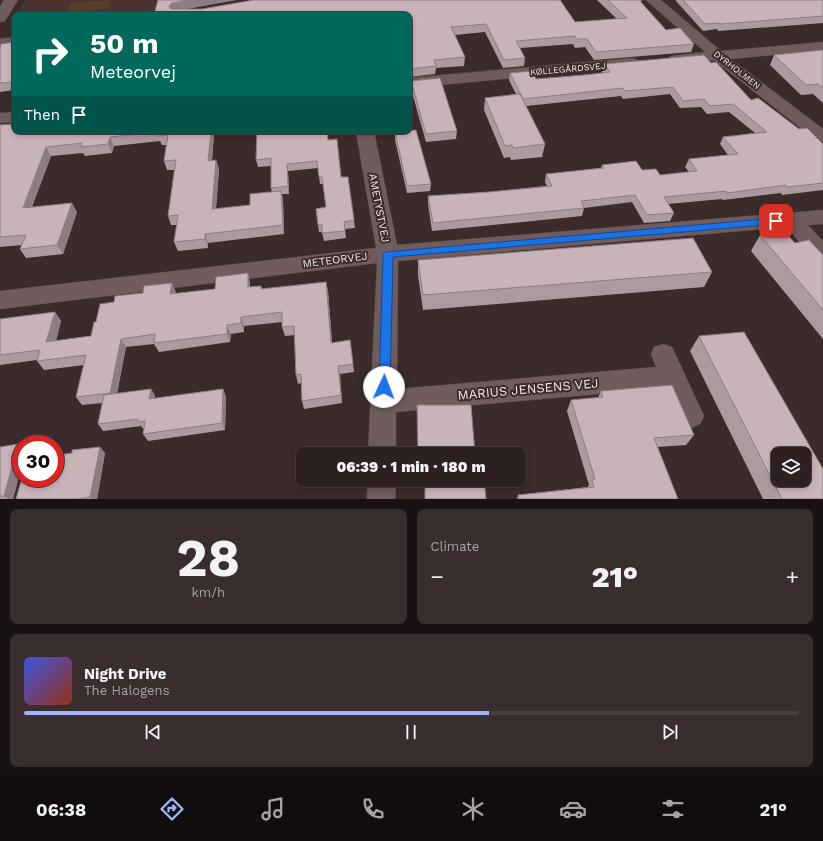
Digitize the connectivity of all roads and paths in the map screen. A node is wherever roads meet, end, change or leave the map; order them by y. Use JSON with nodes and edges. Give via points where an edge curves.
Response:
{"nodes":[{"id":1,"x":11,"y":0,"type":"edge"},
{"id":2,"x":652,"y":0,"type":"edge"},
{"id":3,"x":0,"y":18,"type":"edge"},
{"id":4,"x":12,"y":41,"type":"edge"},
{"id":5,"x":0,"y":43,"type":"edge"},
{"id":6,"x":823,"y":46,"type":"edge"},
{"id":7,"x":718,"y":56,"type":"junction"},
{"id":8,"x":663,"y":60,"type":"edge"},
{"id":9,"x":647,"y":62,"type":"edge"},
{"id":10,"x":412,"y":83,"type":"edge"},
{"id":11,"x":12,"y":117,"type":"edge"},
{"id":12,"x":0,"y":118,"type":"edge"},
{"id":13,"x":366,"y":134,"type":"edge"},
{"id":14,"x":823,"y":137,"type":"edge"},
{"id":15,"x":823,"y":217,"type":"edge"},
{"id":16,"x":791,"y":220,"type":"junction"},
{"id":17,"x":388,"y":254,"type":"junction"},
{"id":18,"x":823,"y":254,"type":"edge"},
{"id":19,"x":0,"y":300,"type":"edge"},
{"id":20,"x":384,"y":402,"type":"junction"},
{"id":21,"x":692,"y":416,"type":"dead end"},
{"id":22,"x":382,"y":447,"type":"edge"},
{"id":23,"x":382,"y":487,"type":"edge"},
{"id":24,"x":381,"y":499,"type":"edge"}],
"edges":[{"from":1,"to":3,"type":"street"},
{"from":2,"to":7,"type":"street","name":"DYRHOLMEN"},
{"from":4,"to":5,"type":"street"},
{"from":6,"to":7,"type":"street"},
{"from":7,"to":8,"type":"street"},
{"from":7,"to":14,"type":"street","name":"DYRHOLMEN"},
{"from":9,"to":10,"type":"street","name":"KØLLEGÅRDSVEJ"},
{"from":11,"to":12,"type":"street"},
{"from":13,"to":17,"type":"street","name":"AMETYSTVEJ"},
{"from":15,"to":16,"type":"street","name":"METEORVEJ"},
{"from":16,"to":17,"type":"street","name":"METEORVEJ"},
{"from":16,"to":18,"type":"street"},
{"from":17,"to":19,"type":"street","name":"METEORVEJ"},
{"from":17,"to":20,"type":"street","name":"AMETYSTVEJ"},
{"from":20,"to":21,"type":"street","name":"MARIUS JENSENS VEJ","via":[[668,365]]},
{"from":20,"to":22,"type":"street","name":"AMETYSTVEJ"},
{"from":23,"to":24,"type":"street"}]}
